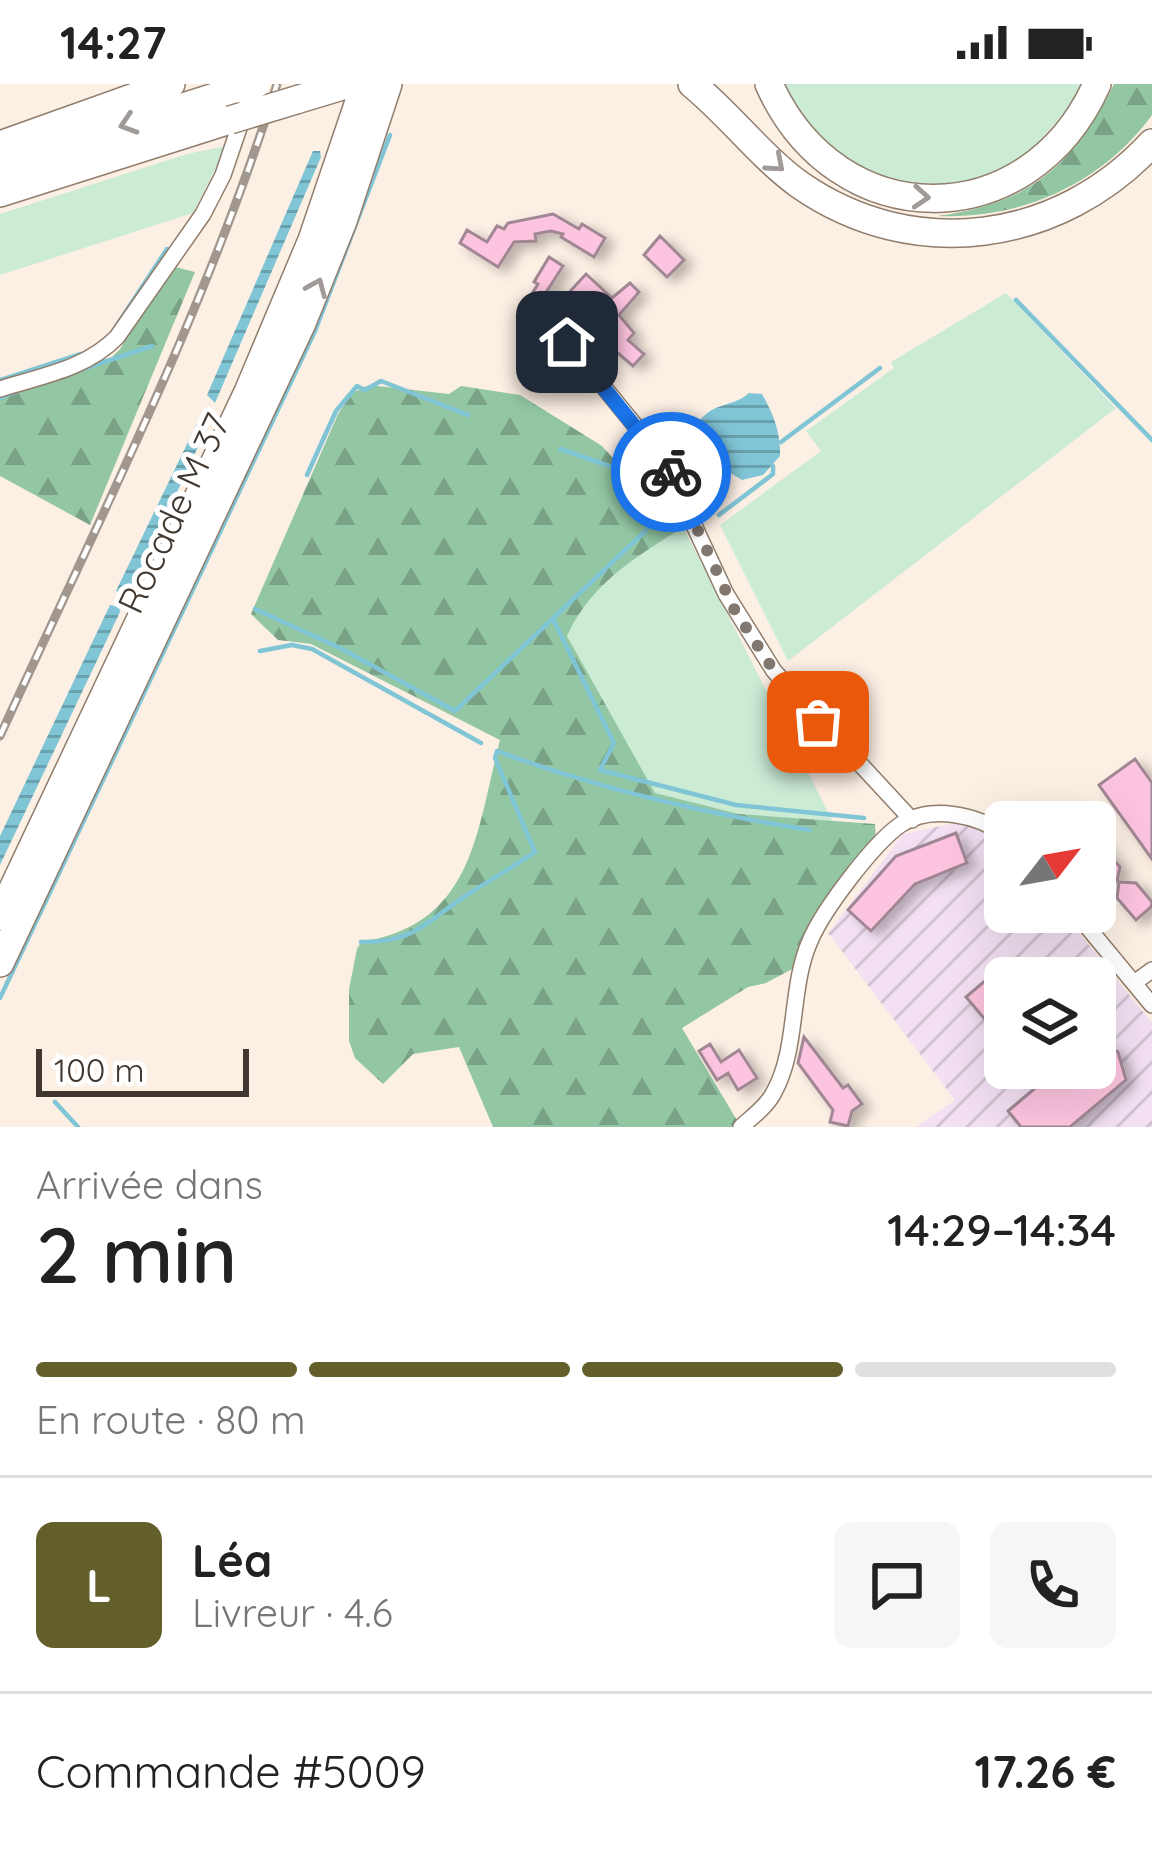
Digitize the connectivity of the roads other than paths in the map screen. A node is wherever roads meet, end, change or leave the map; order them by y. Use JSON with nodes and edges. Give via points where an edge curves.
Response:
{"nodes":[{"id":1,"x":171,"y":84,"type":"edge"},
{"id":2,"x":348,"y":84,"type":"edge"},
{"id":3,"x":365,"y":84,"type":"edge"},
{"id":4,"x":388,"y":84,"type":"edge"},
{"id":5,"x":692,"y":84,"type":"edge"},
{"id":6,"x":769,"y":84,"type":"edge"},
{"id":7,"x":1097,"y":84,"type":"edge"},
{"id":8,"x":250,"y":86,"type":"edge"},
{"id":9,"x":1152,"y":143,"type":"edge"},
{"id":10,"x":0,"y":145,"type":"edge"},
{"id":11,"x":0,"y":165,"type":"edge"},
{"id":12,"x":0,"y":194,"type":"edge"},
{"id":13,"x":567,"y":342,"type":"dead end"},
{"id":14,"x":0,"y":389,"type":"edge"},
{"id":15,"x":912,"y":820,"type":"junction"},
{"id":16,"x":984,"y":821,"type":"edge"},
{"id":17,"x":0,"y":916,"type":"edge"},
{"id":18,"x":1092,"y":933,"type":"edge"},
{"id":19,"x":0,"y":963,"type":"edge"},
{"id":20,"x":1152,"y":970,"type":"edge"},
{"id":21,"x":1134,"y":983,"type":"junction"},
{"id":22,"x":1152,"y":1005,"type":"edge"},
{"id":23,"x":741,"y":1127,"type":"edge"}],
"edges":[{"from":1,"to":10,"type":"highway"},
{"from":2,"to":12,"type":"highway","bridge":true},
{"from":3,"to":17,"type":"highway","name":"Rocade M 37","via":[[248,392]]},
{"from":19,"to":4,"type":"highway","name":"Rocade M 37","one_way":true,"via":[[302,323]]},
{"from":5,"to":9,"type":"highway","one_way":true,"via":[[801,185],[859,217],[914,232],[992,232],[1051,216],[1095,194]]},
{"from":6,"to":7,"type":"highway","one_way":true,"via":[[827,164],[865,186],[918,199],[969,195],[1027,171],[1073,127]]},
{"from":8,"to":11,"type":"highway","one_way":true},
{"from":8,"to":14,"type":"street","via":[[214,194],[117,337],[75,366]]},
{"from":13,"to":15,"type":"street","via":[[664,460],[726,594],[774,671]]},
{"from":15,"to":16,"type":"street"},
{"from":15,"to":23,"type":"street","via":[[829,906],[808,945],[775,1093]]},
{"from":18,"to":21,"type":"street"},
{"from":20,"to":21,"type":"street"},
{"from":21,"to":22,"type":"street"}]}
